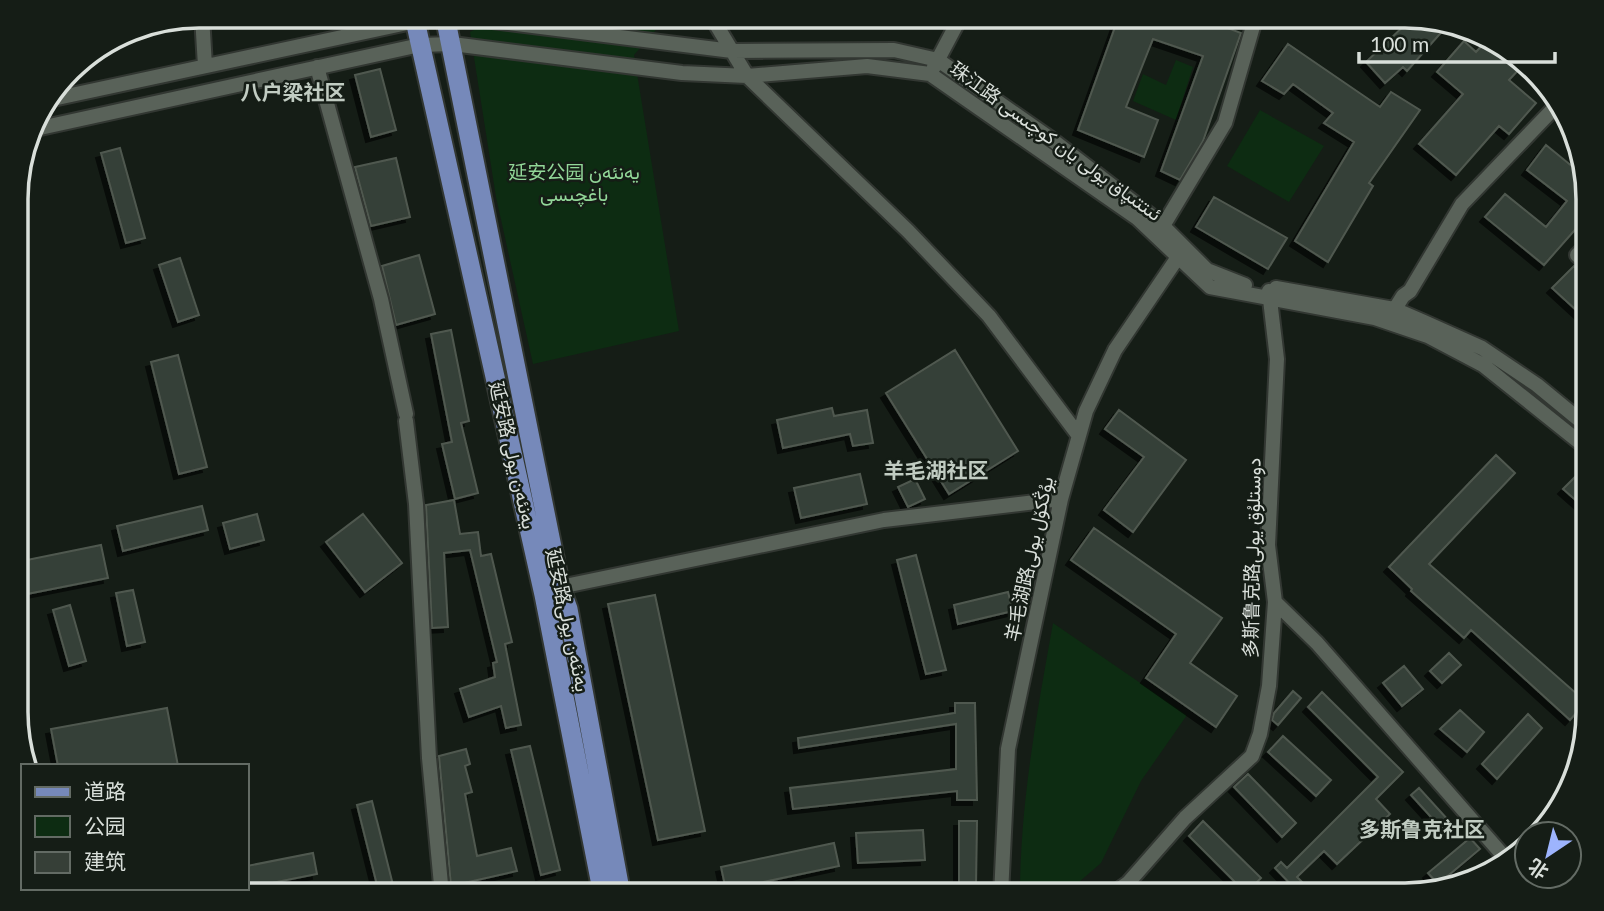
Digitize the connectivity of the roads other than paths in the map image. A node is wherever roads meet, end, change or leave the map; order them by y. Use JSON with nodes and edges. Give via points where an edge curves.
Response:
{"nodes":[{"id":1,"x":203,"y":28,"type":"edge"},
{"id":2,"x":370,"y":28,"type":"edge"},
{"id":3,"x":416,"y":28,"type":"edge"},
{"id":4,"x":447,"y":28,"type":"edge"},
{"id":5,"x":548,"y":28,"type":"edge"},
{"id":6,"x":718,"y":28,"type":"edge"},
{"id":7,"x":955,"y":28,"type":"edge"},
{"id":8,"x":1253,"y":28,"type":"edge"},
{"id":9,"x":452,"y":44,"type":"junction"},
{"id":10,"x":420,"y":45,"type":"junction"},
{"id":11,"x":732,"y":51,"type":"junction"},
{"id":12,"x":938,"y":60,"type":"junction"},
{"id":13,"x":205,"y":66,"type":"junction"},
{"id":14,"x":317,"y":67,"type":"junction"},
{"id":15,"x":930,"y":74,"type":"junction"},
{"id":16,"x":747,"y":76,"type":"junction"},
{"id":17,"x":62,"y":97,"type":"edge"},
{"id":18,"x":1551,"y":111,"type":"edge"},
{"id":19,"x":44,"y":127,"type":"edge"},
{"id":20,"x":1163,"y":226,"type":"junction"},
{"id":21,"x":1178,"y":257,"type":"junction"},
{"id":22,"x":1270,"y":292,"type":"junction"},
{"id":23,"x":1393,"y":310,"type":"junction"},
{"id":24,"x":1576,"y":418,"type":"edge"},
{"id":25,"x":1079,"y":436,"type":"junction"},
{"id":26,"x":1576,"y":439,"type":"edge"},
{"id":27,"x":1061,"y":499,"type":"junction"},
{"id":28,"x":560,"y":587,"type":"junction"},
{"id":29,"x":1275,"y":603,"type":"junction"},
{"id":30,"x":1501,"y":853,"type":"edge"},
{"id":31,"x":441,"y":883,"type":"edge"},
{"id":32,"x":601,"y":883,"type":"edge"},
{"id":33,"x":619,"y":883,"type":"edge"},
{"id":34,"x":1002,"y":883,"type":"edge"},
{"id":35,"x":1128,"y":883,"type":"edge"}],
"edges":[{"from":1,"to":13,"type":"street"},
{"from":2,"to":13,"type":"street"},
{"from":3,"to":10,"type":"main road","name":"延安路 يەنئەن يولى"},
{"from":4,"to":9,"type":"main road","name":"延安路يەنئەن يولى"},
{"from":5,"to":11,"type":"street","name":"珠江路 ئىتتىپاق يولى يان كوچىسى"},
{"from":6,"to":11,"type":"street"},
{"from":7,"to":12,"type":"street"},
{"from":8,"to":20,"type":"street","via":[[1226,123]]},
{"from":9,"to":10,"type":"street","name":"珠江路 ئىتتىپاق يولى يان كوچىسى"},
{"from":9,"to":16,"type":"street","name":"珠江路 ئىتتىپاق يولى يان كوچىسى","via":[[682,73]]},
{"from":9,"to":28,"type":"main road","name":"延安路يەنئەن يولى"},
{"from":10,"to":14,"type":"street","name":"珠江路 ئىتتىپاق يولى يان كوچىسى"},
{"from":10,"to":32,"type":"main road","name":"延安路 يەنئەن يولى","via":[[544,595]]},
{"from":11,"to":12,"type":"street","name":"珠江路 ئىتتىپاق يولى يان كوچىسى","via":[[894,50]]},
{"from":11,"to":16,"type":"street"},
{"from":12,"to":15,"type":"street"},
{"from":12,"to":20,"type":"street","name":"珠江路 ئىتتىپاق يولى يان كوچىسى","via":[[1051,139]]},
{"from":13,"to":17,"type":"street"},
{"from":14,"to":19,"type":"street","name":"珠江路 ئىتتىپاق يولى يان كوچىسى"},
{"from":14,"to":31,"type":"street","via":[[381,299],[406,418],[416,504],[429,758]]},
{"from":15,"to":16,"type":"street","name":"珠江路 ئىتتىپاق يولى يان كوچىسى","via":[[867,66]]},
{"from":15,"to":21,"type":"street","name":"珠江路 ئىتتىپاق يولى يان كوچىسى","via":[[1137,218]]},
{"from":16,"to":25,"type":"street","via":[[989,316]]},
{"from":18,"to":23,"type":"street","via":[[1462,204],[1410,291]]},
{"from":20,"to":22,"type":"street","name":"珠江路 ئىتتىپاق يولى يان كوچىسى","via":[[1207,270]]},
{"from":21,"to":22,"type":"street","name":"珠江路 ئىتتىپاق يولى يان كوچىسى","via":[[1210,287]]},
{"from":21,"to":25,"type":"street","name":"羊毛湖路يۇڭكۆل يولى","via":[[1115,350]]},
{"from":22,"to":23,"type":"street","name":"珠江路 ئىتتىپاق يولى يان كوچىسى"},
{"from":22,"to":26,"type":"street","name":"珠江路 ئىتتىپاق يولى يان كوچىسى","via":[[1375,318],[1428,337],[1483,365]]},
{"from":22,"to":29,"type":"street","name":"多斯鲁克路دوستلۇق يولى","via":[[1277,359],[1268,545]]},
{"from":23,"to":24,"type":"street","name":"珠江路 ئىتتىپاق يولى يان كوچىسى","via":[[1482,348]]},
{"from":25,"to":27,"type":"street","name":"羊毛湖路يۇڭكۆل يولى"},
{"from":27,"to":28,"type":"street","via":[[884,520]]},
{"from":27,"to":34,"type":"street","name":"羊毛湖路يۇڭكۆل يولى","via":[[1008,749]]},
{"from":28,"to":33,"type":"main road","name":"延安路يەنئەن يولى","via":[[568,609]]},
{"from":29,"to":30,"type":"street","via":[[1317,643]]},
{"from":29,"to":35,"type":"street","name":"多斯鲁克路دوستلۇق يولى","via":[[1269,686],[1252,756],[1185,818]]}]}
